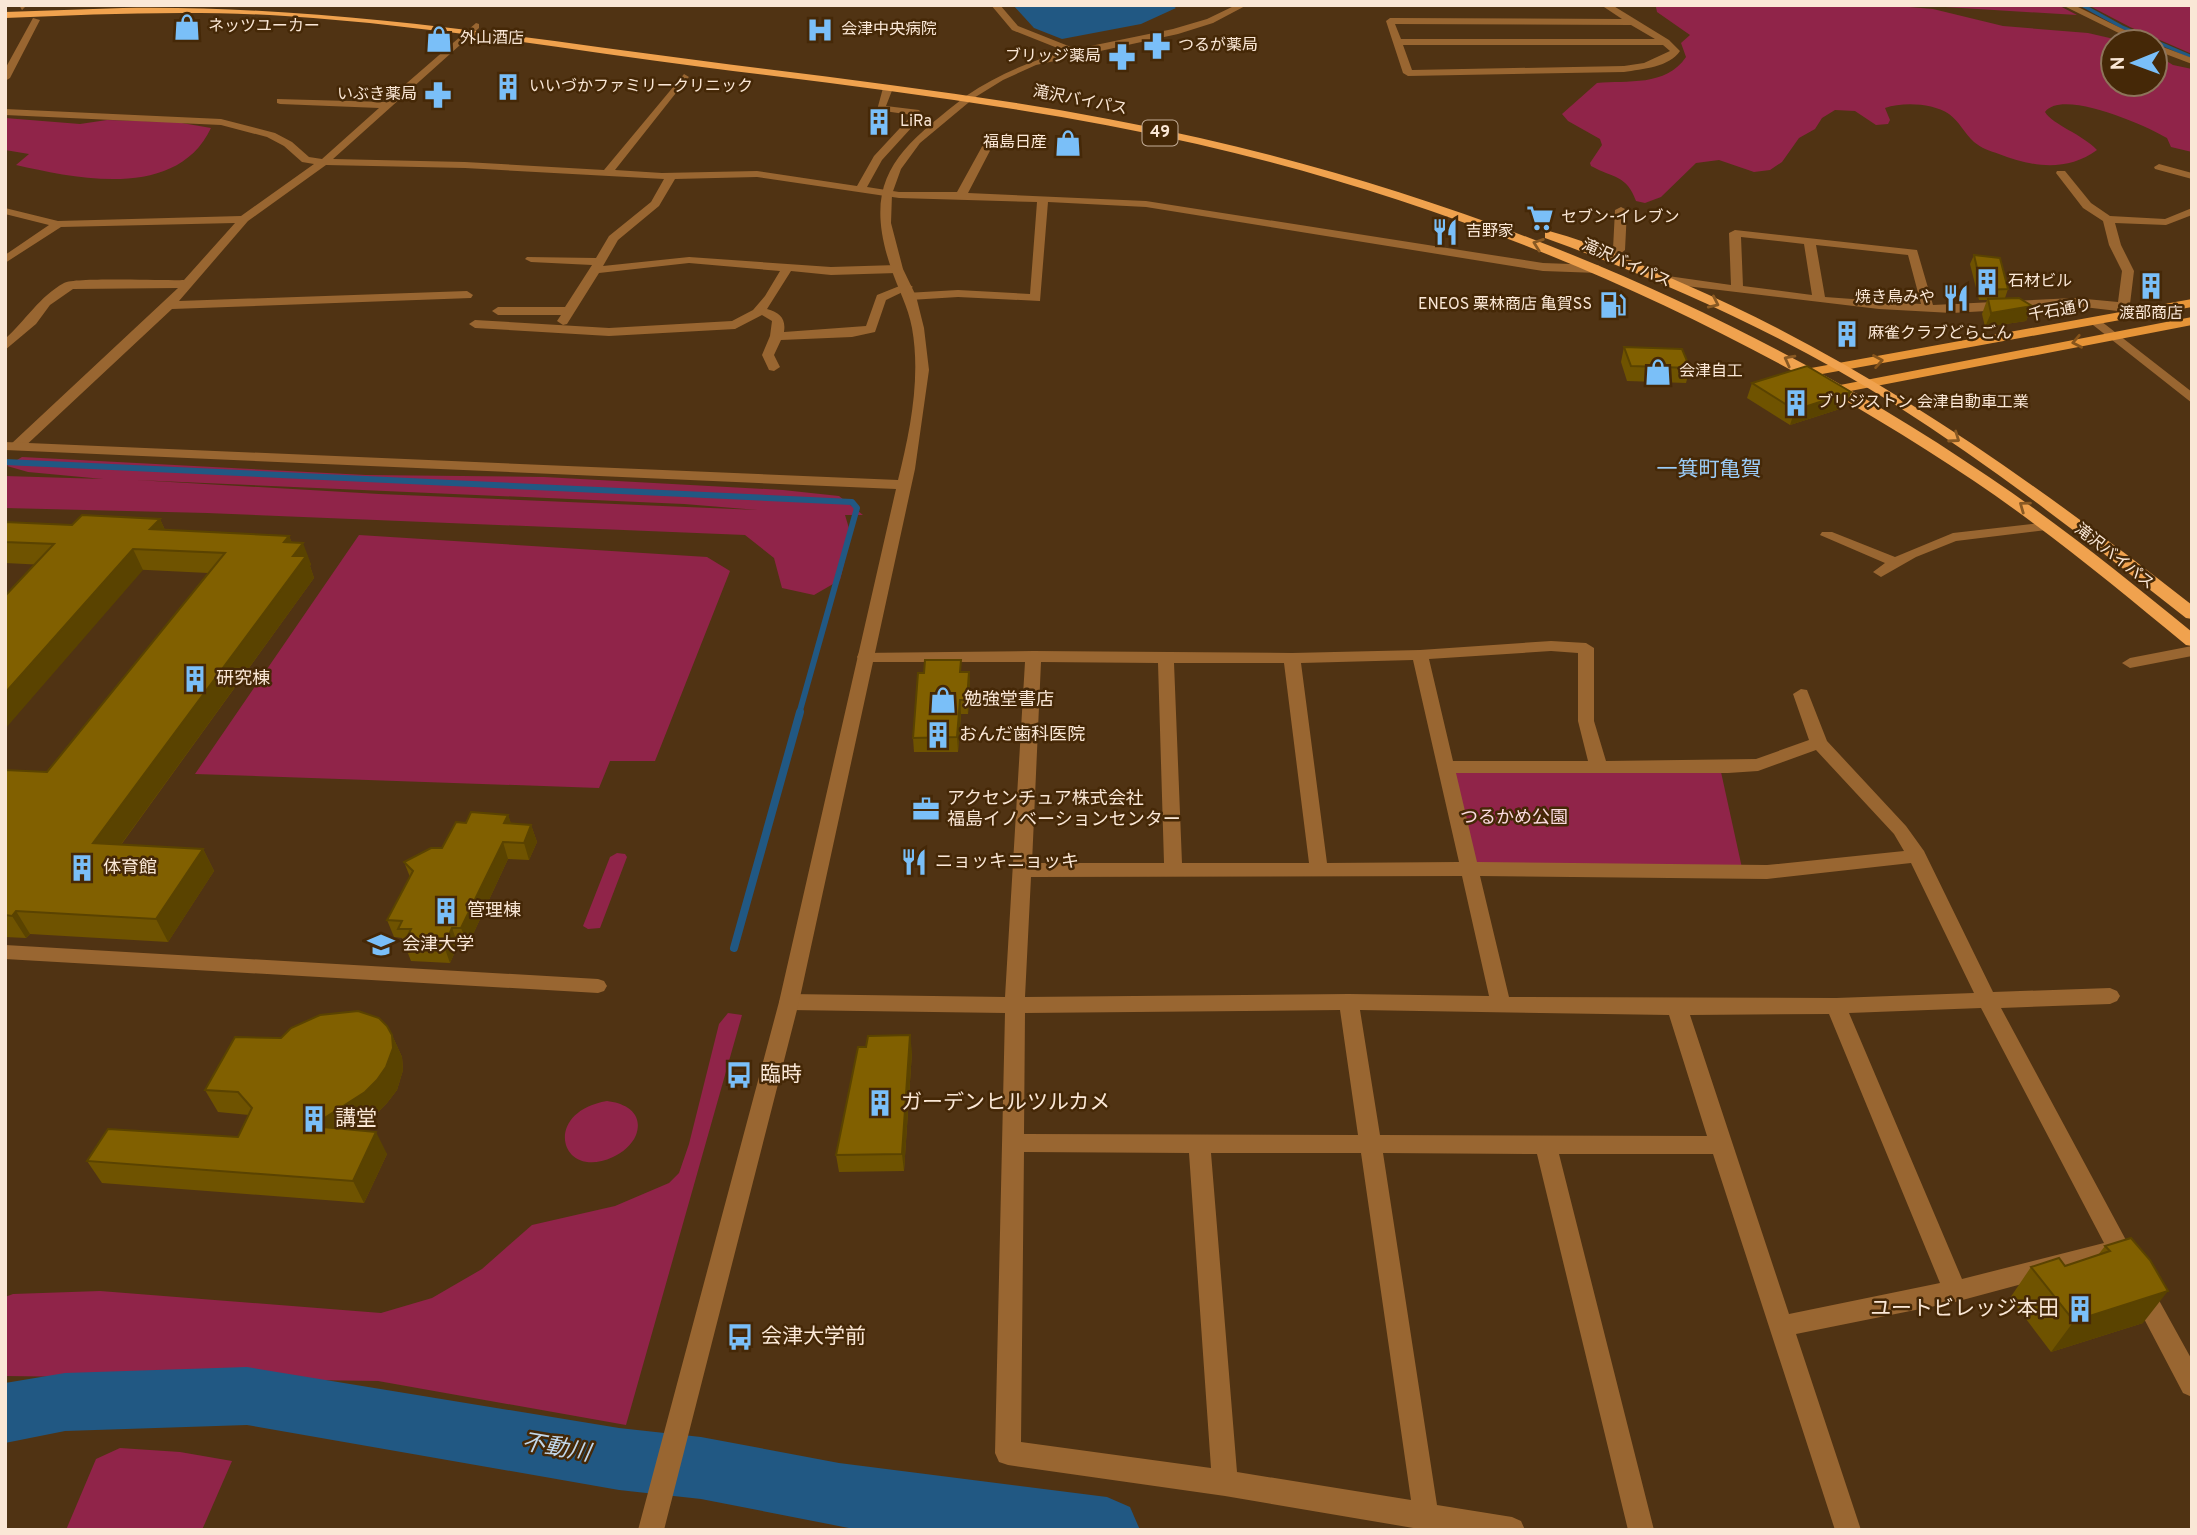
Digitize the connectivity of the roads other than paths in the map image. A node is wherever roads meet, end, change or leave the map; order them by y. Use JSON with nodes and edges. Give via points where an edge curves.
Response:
{"nodes":[{"id":1,"x":69,"y":5,"type":"edge"},
{"id":2,"x":214,"y":5,"type":"edge"},
{"id":3,"x":995,"y":5,"type":"edge"},
{"id":4,"x":1243,"y":5,"type":"edge"},
{"id":5,"x":1605,"y":5,"type":"edge"},
{"id":6,"x":2066,"y":5,"type":"edge"},
{"id":7,"x":22,"y":6,"type":"edge"},
{"id":8,"x":5,"y":8,"type":"edge"},
{"id":9,"x":5,"y":15,"type":"edge"},
{"id":10,"x":36,"y":20,"type":"dead end"},
{"id":11,"x":1631,"y":22,"type":"junction"},
{"id":12,"x":2114,"y":28,"type":"edge"},
{"id":13,"x":472,"y":29,"type":"junction"},
{"id":14,"x":1397,"y":42,"type":"junction"},
{"id":15,"x":1469,"y":42,"type":"junction"},
{"id":16,"x":1543,"y":42,"type":"junction"},
{"id":17,"x":1666,"y":43,"type":"junction"},
{"id":18,"x":1077,"y":52,"type":"junction"},
{"id":19,"x":1474,"y":52,"type":"dead end"},
{"id":20,"x":1549,"y":52,"type":"dead end"},
{"id":21,"x":2169,"y":52,"type":"edge"},
{"id":22,"x":2192,"y":61,"type":"edge"},
{"id":23,"x":1555,"y":62,"type":"dead end"},
{"id":24,"x":1561,"y":72,"type":"junction"},
{"id":25,"x":684,"y":77,"type":"dead end"},
{"id":26,"x":5,"y":78,"type":"edge"},
{"id":27,"x":888,"y":88,"type":"junction"},
{"id":28,"x":973,"y":94,"type":"junction"},
{"id":29,"x":280,"y":101,"type":"dead end"},
{"id":30,"x":387,"y":105,"type":"junction"},
{"id":31,"x":5,"y":112,"type":"edge"},
{"id":32,"x":989,"y":142,"type":"dead end"},
{"id":33,"x":324,"y":162,"type":"junction"},
{"id":34,"x":2159,"y":167,"type":"dead end"},
{"id":35,"x":607,"y":173,"type":"junction"},
{"id":36,"x":2061,"y":173,"type":"dead end"},
{"id":37,"x":671,"y":176,"type":"junction"},
{"id":38,"x":2192,"y":176,"type":"edge"},
{"id":39,"x":861,"y":189,"type":"junction"},
{"id":40,"x":887,"y":194,"type":"junction"},
{"id":41,"x":961,"y":196,"type":"junction"},
{"id":42,"x":1043,"y":198,"type":"junction"},
{"id":43,"x":1620,"y":210,"type":"dead end"},
{"id":44,"x":5,"y":211,"type":"edge"},
{"id":45,"x":2192,"y":211,"type":"edge"},
{"id":46,"x":244,"y":219,"type":"junction"},
{"id":47,"x":2108,"y":219,"type":"junction"},
{"id":48,"x":58,"y":224,"type":"junction"},
{"id":49,"x":1809,"y":240,"type":"junction"},
{"id":50,"x":1612,"y":258,"type":"junction"},
{"id":51,"x":531,"y":259,"type":"dead end"},
{"id":52,"x":5,"y":260,"type":"edge"},
{"id":53,"x":597,"y":266,"type":"junction"},
{"id":54,"x":787,"y":268,"type":"junction"},
{"id":55,"x":897,"y":269,"type":"junction"},
{"id":56,"x":1598,"y":269,"type":"junction"},
{"id":57,"x":1661,"y":279,"type":"junction"},
{"id":58,"x":186,"y":284,"type":"junction"},
{"id":59,"x":1737,"y":289,"type":"junction"},
{"id":60,"x":909,"y":291,"type":"junction"},
{"id":61,"x":467,"y":295,"type":"dead end"},
{"id":62,"x":1819,"y":299,"type":"junction"},
{"id":63,"x":2192,"y":303,"type":"edge"},
{"id":64,"x":169,"y":305,"type":"junction"},
{"id":65,"x":2124,"y":306,"type":"junction"},
{"id":66,"x":1928,"y":308,"type":"junction"},
{"id":67,"x":759,"y":310,"type":"junction"},
{"id":68,"x":498,"y":311,"type":"dead end"},
{"id":69,"x":570,"y":311,"type":"junction"},
{"id":70,"x":2148,"y":312,"type":"junction"},
{"id":71,"x":2192,"y":321,"type":"edge"},
{"id":72,"x":2097,"y":322,"type":"junction"},
{"id":73,"x":475,"y":324,"type":"dead end"},
{"id":74,"x":558,"y":329,"type":"junction"},
{"id":75,"x":2114,"y":335,"type":"junction"},
{"id":76,"x":777,"y":336,"type":"junction"},
{"id":77,"x":5,"y":346,"type":"edge"},
{"id":78,"x":774,"y":367,"type":"dead end"},
{"id":79,"x":1840,"y":368,"type":"junction"},
{"id":80,"x":1811,"y":372,"type":"junction"},
{"id":81,"x":1867,"y":383,"type":"junction"},
{"id":82,"x":1840,"y":388,"type":"junction"},
{"id":83,"x":2192,"y":399,"type":"edge"},
{"id":84,"x":10,"y":447,"type":"edge"},
{"id":85,"x":904,"y":485,"type":"junction"},
{"id":86,"x":2050,"y":526,"type":"junction"},
{"id":87,"x":1827,"y":535,"type":"dead end"},
{"id":88,"x":1896,"y":563,"type":"junction"},
{"id":89,"x":1881,"y":572,"type":"dead end"},
{"id":90,"x":2192,"y":614,"type":"edge"},
{"id":91,"x":2192,"y":640,"type":"edge"},
{"id":92,"x":2192,"y":651,"type":"edge"},
{"id":93,"x":1420,"y":655,"type":"junction"},
{"id":94,"x":1033,"y":656,"type":"junction"},
{"id":95,"x":865,"y":657,"type":"junction"},
{"id":96,"x":1166,"y":658,"type":"junction"},
{"id":97,"x":1292,"y":658,"type":"junction"},
{"id":98,"x":2130,"y":663,"type":"dead end"},
{"id":99,"x":1801,"y":694,"type":"dead end"},
{"id":100,"x":1819,"y":743,"type":"junction"},
{"id":101,"x":1446,"y":767,"type":"junction"},
{"id":102,"x":1599,"y":768,"type":"junction"},
{"id":103,"x":1917,"y":856,"type":"junction"},
{"id":104,"x":1173,"y":868,"type":"junction"},
{"id":105,"x":1319,"y":869,"type":"junction"},
{"id":106,"x":1469,"y":869,"type":"junction"},
{"id":107,"x":1023,"y":870,"type":"junction"},
{"id":108,"x":5,"y":952,"type":"edge"},
{"id":109,"x":598,"y":986,"type":"dead end"},
{"id":110,"x":2110,"y":996,"type":"dead end"},
{"id":111,"x":1987,"y":1000,"type":"junction"},
{"id":112,"x":789,"y":1002,"type":"junction"},
{"id":113,"x":1349,"y":1002,"type":"junction"},
{"id":114,"x":1501,"y":1004,"type":"junction"},
{"id":115,"x":1015,"y":1005,"type":"junction"},
{"id":116,"x":1836,"y":1006,"type":"junction"},
{"id":117,"x":1677,"y":1007,"type":"junction"},
{"id":118,"x":1014,"y":1143,"type":"junction"},
{"id":119,"x":1370,"y":1144,"type":"junction"},
{"id":120,"x":1546,"y":1144,"type":"junction"},
{"id":121,"x":1199,"y":1145,"type":"junction"},
{"id":122,"x":1720,"y":1145,"type":"junction"},
{"id":123,"x":2119,"y":1249,"type":"junction"},
{"id":124,"x":1955,"y":1291,"type":"junction"},
{"id":125,"x":1783,"y":1326,"type":"junction"},
{"id":126,"x":2192,"y":1385,"type":"edge"},
{"id":127,"x":1225,"y":1483,"type":"junction"},
{"id":128,"x":1426,"y":1517,"type":"junction"},
{"id":129,"x":654,"y":1519,"type":"edge"},
{"id":130,"x":1512,"y":1530,"type":"edge"},
{"id":131,"x":1641,"y":1530,"type":"edge"},
{"id":132,"x":1848,"y":1530,"type":"edge"}],
"edges":[{"from":1,"to":7,"type":"highway"},
{"from":2,"to":13,"type":"highway","name":"滝沢バイパス","number":"49","via":[[358,13]]},
{"from":3,"to":18,"type":"street","via":[[1015,28]]},
{"from":4,"to":18,"type":"street","via":[[1184,29]]},
{"from":5,"to":11,"type":"street"},
{"from":6,"to":12,"type":"street"},
{"from":7,"to":8,"type":"highway"},
{"from":9,"to":13,"type":"highway","name":"滝沢バイパス","number":"49","via":[[257,12]]},
{"from":10,"to":26,"type":"street"},
{"from":11,"to":14,"type":"street","via":[[1436,17],[1390,21]]},
{"from":11,"to":17,"type":"street"},
{"from":13,"to":27,"type":"highway","name":"滝沢バイパス","number":"49"},
{"from":13,"to":28,"type":"highway","name":"滝沢バイパス","number":"49"},
{"from":13,"to":30,"type":"street"},
{"from":14,"to":15,"type":"street"},
{"from":14,"to":24,"type":"street","via":[[1408,73],[1481,67]]},
{"from":15,"to":16,"type":"street"},
{"from":15,"to":19,"type":"street"},
{"from":16,"to":17,"type":"street"},
{"from":16,"to":20,"type":"street"},
{"from":17,"to":24,"type":"street","via":[[1675,51],[1672,56],[1646,66]]},
{"from":18,"to":28,"type":"street","via":[[1015,68]]},
{"from":21,"to":22,"type":"street"},
{"from":23,"to":24,"type":"street"},
{"from":25,"to":35,"type":"street"},
{"from":27,"to":28,"type":"highway","name":"滝沢バイパス","number":"49"},
{"from":27,"to":39,"type":"street","via":[[880,108],[918,115],[874,163]]},
{"from":28,"to":40,"type":"street","via":[[912,146],[896,169]]},
{"from":28,"to":50,"type":"highway","name":"滝沢バイパス","number":"49","via":[[1147,120],[1315,160],[1460,204]]},
{"from":56,"to":28,"type":"highway","name":"滝沢バイパス","number":"49","one_way":true,"via":[[1469,219],[1270,158]]},
{"from":29,"to":30,"type":"street"},
{"from":30,"to":33,"type":"street"},
{"from":31,"to":33,"type":"street","via":[[222,122],[271,135],[306,160]]},
{"from":32,"to":41,"type":"street"},
{"from":33,"to":35,"type":"street"},
{"from":33,"to":46,"type":"street"},
{"from":34,"to":38,"type":"street"},
{"from":35,"to":37,"type":"street"},
{"from":36,"to":47,"type":"street","via":[[2084,206]]},
{"from":37,"to":39,"type":"street","via":[[757,174]]},
{"from":37,"to":53,"type":"street","via":[[655,204],[613,238]]},
{"from":39,"to":40,"type":"street"},
{"from":40,"to":41,"type":"street"},
{"from":40,"to":55,"type":"street","via":[[885,223]]},
{"from":41,"to":42,"type":"street"},
{"from":42,"to":56,"type":"street","via":[[1146,204],[1543,267]]},
{"from":42,"to":60,"type":"street","via":[[1036,298]]},
{"from":43,"to":50,"type":"street","via":[[1619,250]]},
{"from":44,"to":48,"type":"street"},
{"from":45,"to":47,"type":"street","via":[[2166,222]]},
{"from":46,"to":48,"type":"street"},
{"from":46,"to":58,"type":"street"},
{"from":47,"to":65,"type":"street","via":[[2128,271]]},
{"from":48,"to":52,"type":"street"},
{"from":49,"to":59,"type":"street","via":[[1735,233]]},
{"from":49,"to":62,"type":"street"},
{"from":49,"to":66,"type":"street","via":[[1913,252]]},
{"from":50,"to":57,"type":"highway","name":"滝沢バイパス","number":"49"},
{"from":51,"to":53,"type":"street"},
{"from":53,"to":54,"type":"street","via":[[689,260]]},
{"from":53,"to":69,"type":"street"},
{"from":54,"to":55,"type":"street"},
{"from":54,"to":67,"type":"street"},
{"from":55,"to":60,"type":"street"},
{"from":80,"to":56,"type":"highway","name":"滝沢バイパス","number":"49","one_way":true,"via":[[1683,306]]},
{"from":57,"to":59,"type":"street"},
{"from":57,"to":79,"type":"highway","name":"滝沢バイパス","number":"49","one_way":true},
{"from":58,"to":64,"type":"street"},
{"from":58,"to":77,"type":"street","via":[[70,285],[46,302]]},
{"from":59,"to":62,"type":"street"},
{"from":60,"to":76,"type":"street","via":[[881,298],[871,329]]},
{"from":60,"to":85,"type":"street","via":[[923,370]]},
{"from":61,"to":64,"type":"street"},
{"from":62,"to":66,"type":"street"},
{"from":63,"to":70,"type":"main road","name":"千石通り"},
{"from":64,"to":84,"type":"street"},
{"from":65,"to":66,"type":"street","via":[[2033,303]]},
{"from":65,"to":70,"type":"street"},
{"from":67,"to":74,"type":"street","via":[[747,321],[717,328]]},
{"from":67,"to":76,"type":"street","via":[[776,317]]},
{"from":68,"to":69,"type":"street"},
{"from":69,"to":74,"type":"street"},
{"from":70,"to":72,"type":"main road","name":"千石通り"},
{"from":71,"to":75,"type":"main road","name":"千石通り"},
{"from":72,"to":75,"type":"street"},
{"from":79,"to":72,"type":"main road","name":"千石通り","one_way":true},
{"from":73,"to":74,"type":"street"},
{"from":75,"to":81,"type":"main road","name":"千石通り","one_way":true},
{"from":75,"to":83,"type":"street"},
{"from":76,"to":78,"type":"street","via":[[768,355]]},
{"from":79,"to":80,"type":"main road","name":"千石通り"},
{"from":79,"to":81,"type":"highway","name":"滝沢バイパス","number":"49"},
{"from":80,"to":82,"type":"highway","name":"滝沢バイパス","number":"49"},
{"from":81,"to":82,"type":"main road","name":"千石通り"},
{"from":81,"to":90,"type":"highway","name":"滝沢バイパス","number":"49","one_way":true,"via":[[1943,429],[2090,533]]},
{"from":86,"to":82,"type":"highway","name":"滝沢バイパス","number":"49","one_way":true},
{"from":84,"to":85,"type":"street"},
{"from":85,"to":95,"type":"street"},
{"from":86,"to":88,"type":"street","via":[[1953,537]]},
{"from":86,"to":91,"type":"highway","name":"滝沢バイパス","number":"49"},
{"from":87,"to":88,"type":"street"},
{"from":88,"to":89,"type":"street"},
{"from":92,"to":98,"type":"street"},
{"from":93,"to":97,"type":"street"},
{"from":93,"to":101,"type":"street"},
{"from":93,"to":102,"type":"street","via":[[1586,648],[1586,721]]},
{"from":94,"to":95,"type":"street"},
{"from":94,"to":96,"type":"street"},
{"from":94,"to":107,"type":"street"},
{"from":95,"to":112,"type":"street"},
{"from":96,"to":97,"type":"street"},
{"from":96,"to":104,"type":"street"},
{"from":97,"to":105,"type":"street"},
{"from":99,"to":100,"type":"street"},
{"from":100,"to":102,"type":"street","via":[[1758,765]]},
{"from":100,"to":103,"type":"street","via":[[1900,830]]},
{"from":101,"to":102,"type":"street"},
{"from":101,"to":106,"type":"street"},
{"from":103,"to":106,"type":"street","via":[[1767,872]]},
{"from":103,"to":111,"type":"street"},
{"from":104,"to":105,"type":"street"},
{"from":104,"to":107,"type":"street"},
{"from":105,"to":106,"type":"street"},
{"from":106,"to":114,"type":"street"},
{"from":107,"to":115,"type":"street"},
{"from":108,"to":109,"type":"street"},
{"from":110,"to":111,"type":"street"},
{"from":111,"to":116,"type":"street"},
{"from":111,"to":123,"type":"street"},
{"from":112,"to":115,"type":"street"},
{"from":112,"to":129,"type":"street"},
{"from":113,"to":114,"type":"street"},
{"from":113,"to":115,"type":"street"},
{"from":113,"to":119,"type":"street"},
{"from":114,"to":117,"type":"street"},
{"from":115,"to":118,"type":"street"},
{"from":116,"to":117,"type":"street"},
{"from":116,"to":124,"type":"street"},
{"from":117,"to":122,"type":"street"},
{"from":118,"to":121,"type":"street"},
{"from":118,"to":127,"type":"street","via":[[1008,1453]]},
{"from":119,"to":120,"type":"street"},
{"from":119,"to":121,"type":"street"},
{"from":119,"to":128,"type":"street"},
{"from":120,"to":122,"type":"street"},
{"from":120,"to":131,"type":"street"},
{"from":121,"to":127,"type":"street"},
{"from":122,"to":125,"type":"street"},
{"from":123,"to":124,"type":"street"},
{"from":123,"to":126,"type":"street"},
{"from":124,"to":125,"type":"street"},
{"from":125,"to":132,"type":"street"},
{"from":127,"to":128,"type":"street"},
{"from":128,"to":130,"type":"street"}]}
